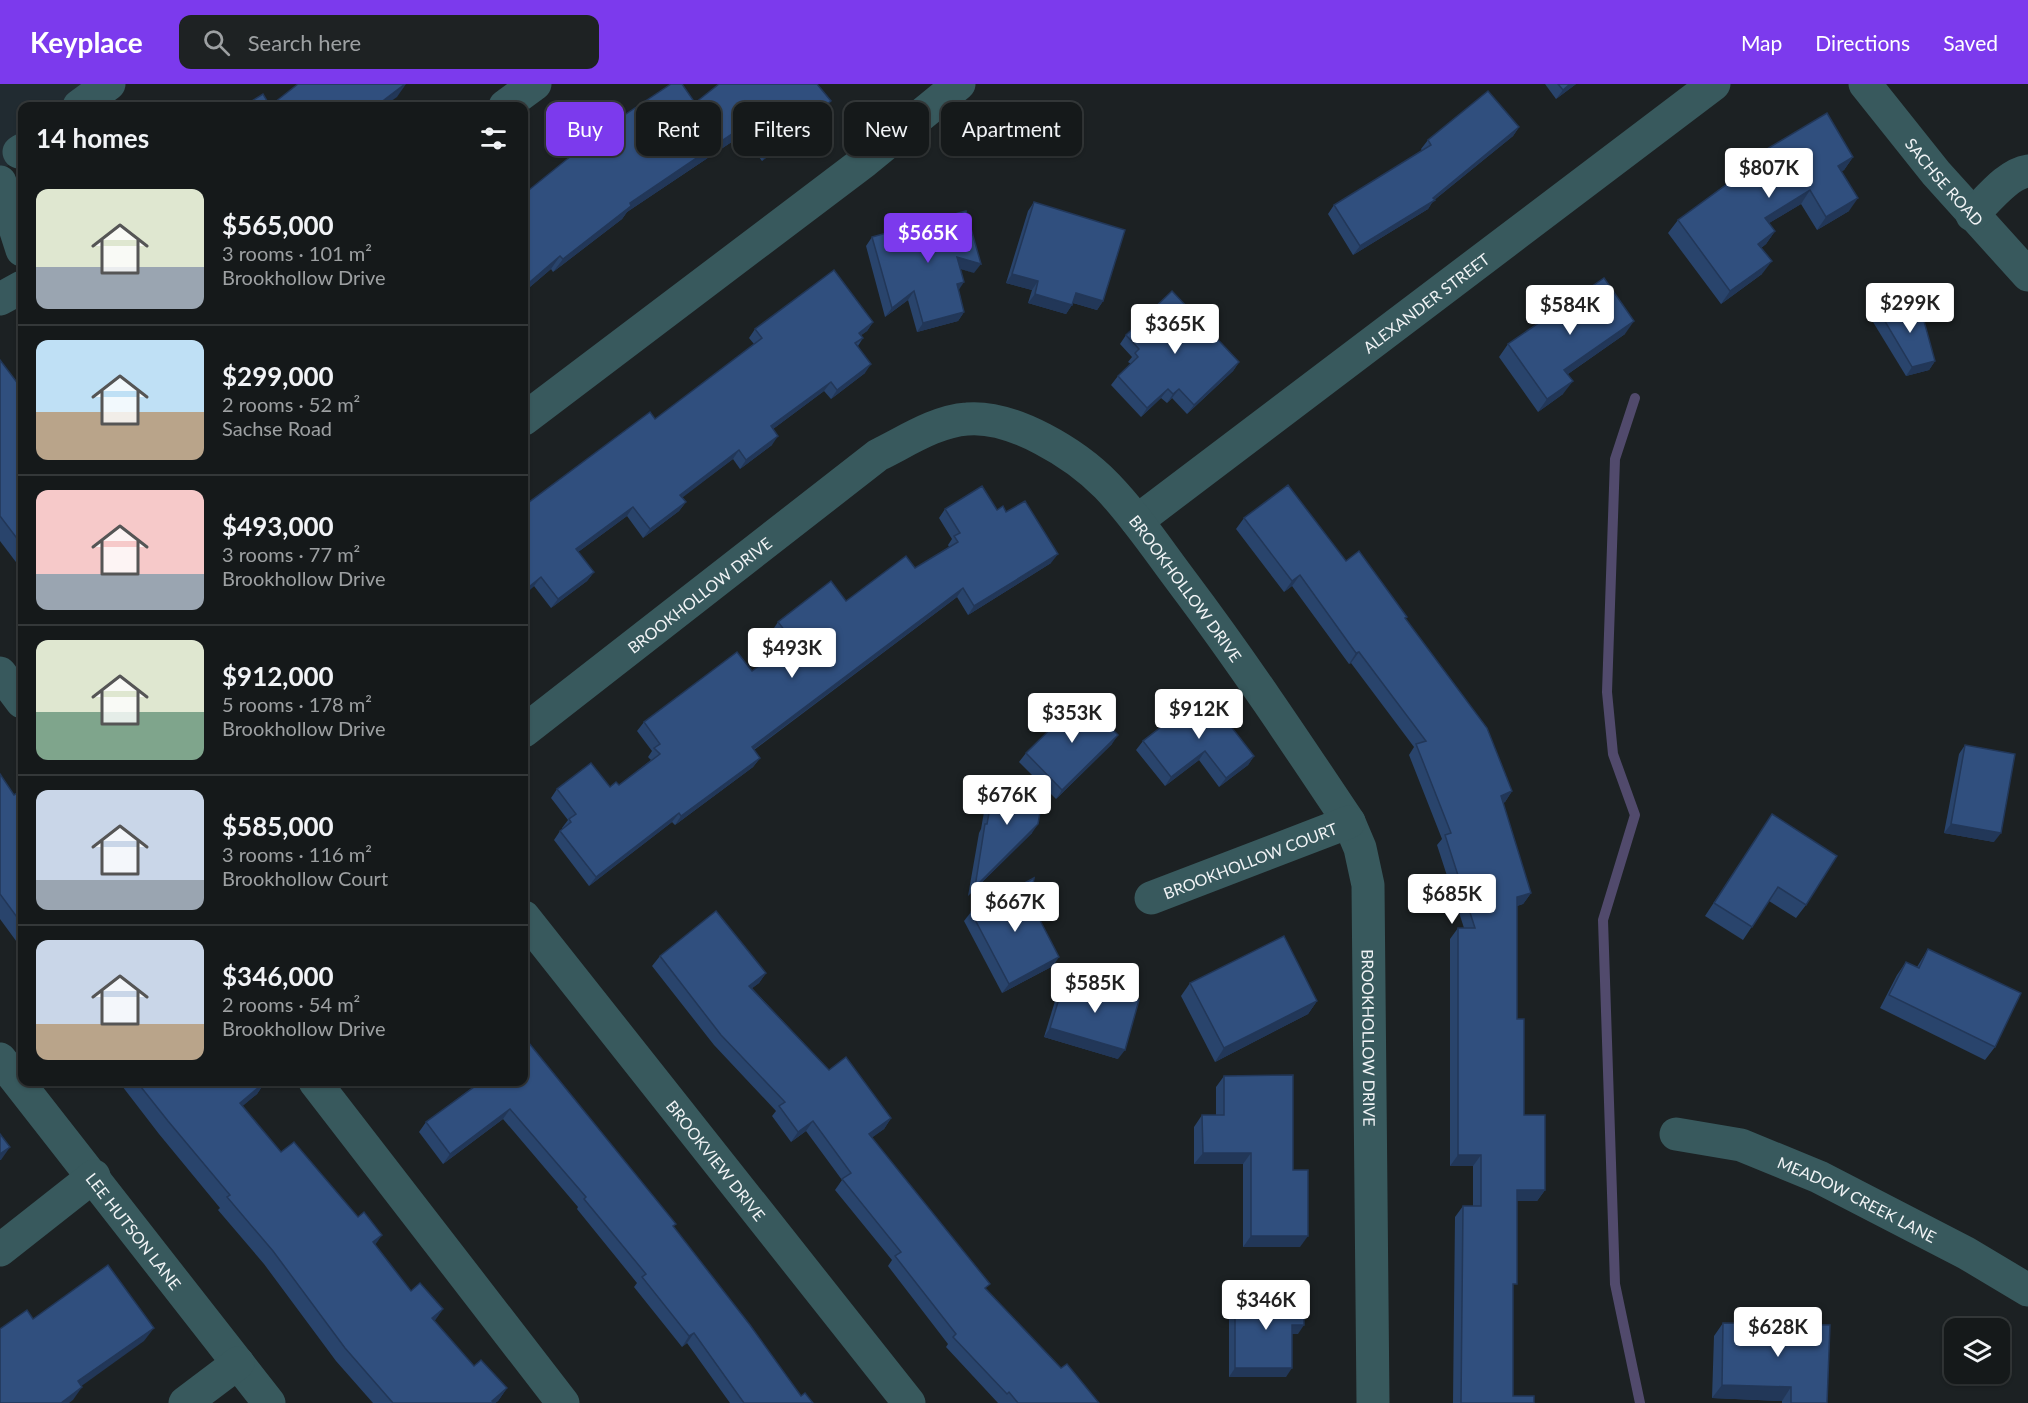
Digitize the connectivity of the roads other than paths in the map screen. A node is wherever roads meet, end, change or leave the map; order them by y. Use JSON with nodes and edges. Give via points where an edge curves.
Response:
{"nodes":[{"id":1,"x":109,"y":84,"type":"edge"},
{"id":2,"x":535,"y":84,"type":"edge"},
{"id":3,"x":959,"y":84,"type":"edge"},
{"id":4,"x":1714,"y":84,"type":"edge"},
{"id":5,"x":1866,"y":84,"type":"edge"},
{"id":6,"x":85,"y":102,"type":"edge"},
{"id":7,"x":510,"y":102,"type":"edge"},
{"id":8,"x":2028,"y":171,"type":"edge"},
{"id":9,"x":0,"y":183,"type":"edge"},
{"id":10,"x":1972,"y":215,"type":"junction"},
{"id":11,"x":18,"y":238,"type":"edge"},
{"id":12,"x":2028,"y":275,"type":"edge"},
{"id":13,"x":18,"y":288,"type":"edge"},
{"id":14,"x":0,"y":298,"type":"edge"},
{"id":15,"x":528,"y":416,"type":"edge"},
{"id":16,"x":1137,"y":521,"type":"junction"},
{"id":17,"x":0,"y":673,"type":"edge"},
{"id":18,"x":18,"y":697,"type":"edge"},
{"id":19,"x":528,"y":728,"type":"edge"},
{"id":20,"x":1349,"y":822,"type":"junction"},
{"id":21,"x":1152,"y":898,"type":"dead end"},
{"id":22,"x":528,"y":922,"type":"edge"},
{"id":23,"x":0,"y":1059,"type":"edge"},
{"id":24,"x":18,"y":1081,"type":"edge"},
{"id":25,"x":22,"y":1086,"type":"edge"},
{"id":26,"x":318,"y":1086,"type":"edge"},
{"id":27,"x":1677,"y":1134,"type":"dead end"},
{"id":28,"x":94,"y":1176,"type":"junction"},
{"id":29,"x":0,"y":1250,"type":"edge"},
{"id":30,"x":2028,"y":1290,"type":"edge"},
{"id":31,"x":238,"y":1363,"type":"junction"},
{"id":32,"x":185,"y":1403,"type":"edge"},
{"id":33,"x":269,"y":1403,"type":"edge"},
{"id":34,"x":563,"y":1403,"type":"edge"},
{"id":35,"x":909,"y":1403,"type":"edge"},
{"id":36,"x":1373,"y":1403,"type":"edge"}],
"edges":[{"from":1,"to":6,"type":"street"},
{"from":2,"to":7,"type":"street"},
{"from":3,"to":15,"type":"street"},
{"from":4,"to":16,"type":"street","name":"ALEXANDER STREET"},
{"from":5,"to":10,"type":"street","name":"SACHSE ROAD"},
{"from":8,"to":10,"type":"street","via":[[2021,172]]},
{"from":9,"to":11,"type":"street"},
{"from":10,"to":12,"type":"street","name":"SACHSE ROAD"},
{"from":13,"to":14,"type":"street"},
{"from":16,"to":19,"type":"street","name":"BROOKHOLLOW DRIVE","via":[[1106,485],[1062,449],[1010,425],[967,418],[933,429],[878,455]]},
{"from":16,"to":20,"type":"street","name":"BROOKHOLLOW DRIVE","via":[[1248,669]]},
{"from":17,"to":18,"type":"street"},
{"from":20,"to":21,"type":"street","name":"BROOKHOLLOW COURT"},
{"from":20,"to":36,"type":"street","name":"BROOKHOLLOW DRIVE","via":[[1360,848],[1368,885]]},
{"from":22,"to":35,"type":"street","name":"BROOKVIEW DRIVE"},
{"from":23,"to":24,"type":"street","name":"LEE HUTSON LANE"},
{"from":25,"to":28,"type":"street","name":"LEE HUTSON LANE"},
{"from":26,"to":34,"type":"street"},
{"from":27,"to":30,"type":"street","name":"MEADOW CREEK LANE","via":[[1741,1145],[1819,1177],[1966,1253]]},
{"from":28,"to":29,"type":"street"},
{"from":28,"to":31,"type":"street","name":"LEE HUTSON LANE"},
{"from":31,"to":32,"type":"street"},
{"from":31,"to":33,"type":"street","name":"LEE HUTSON LANE"}]}
